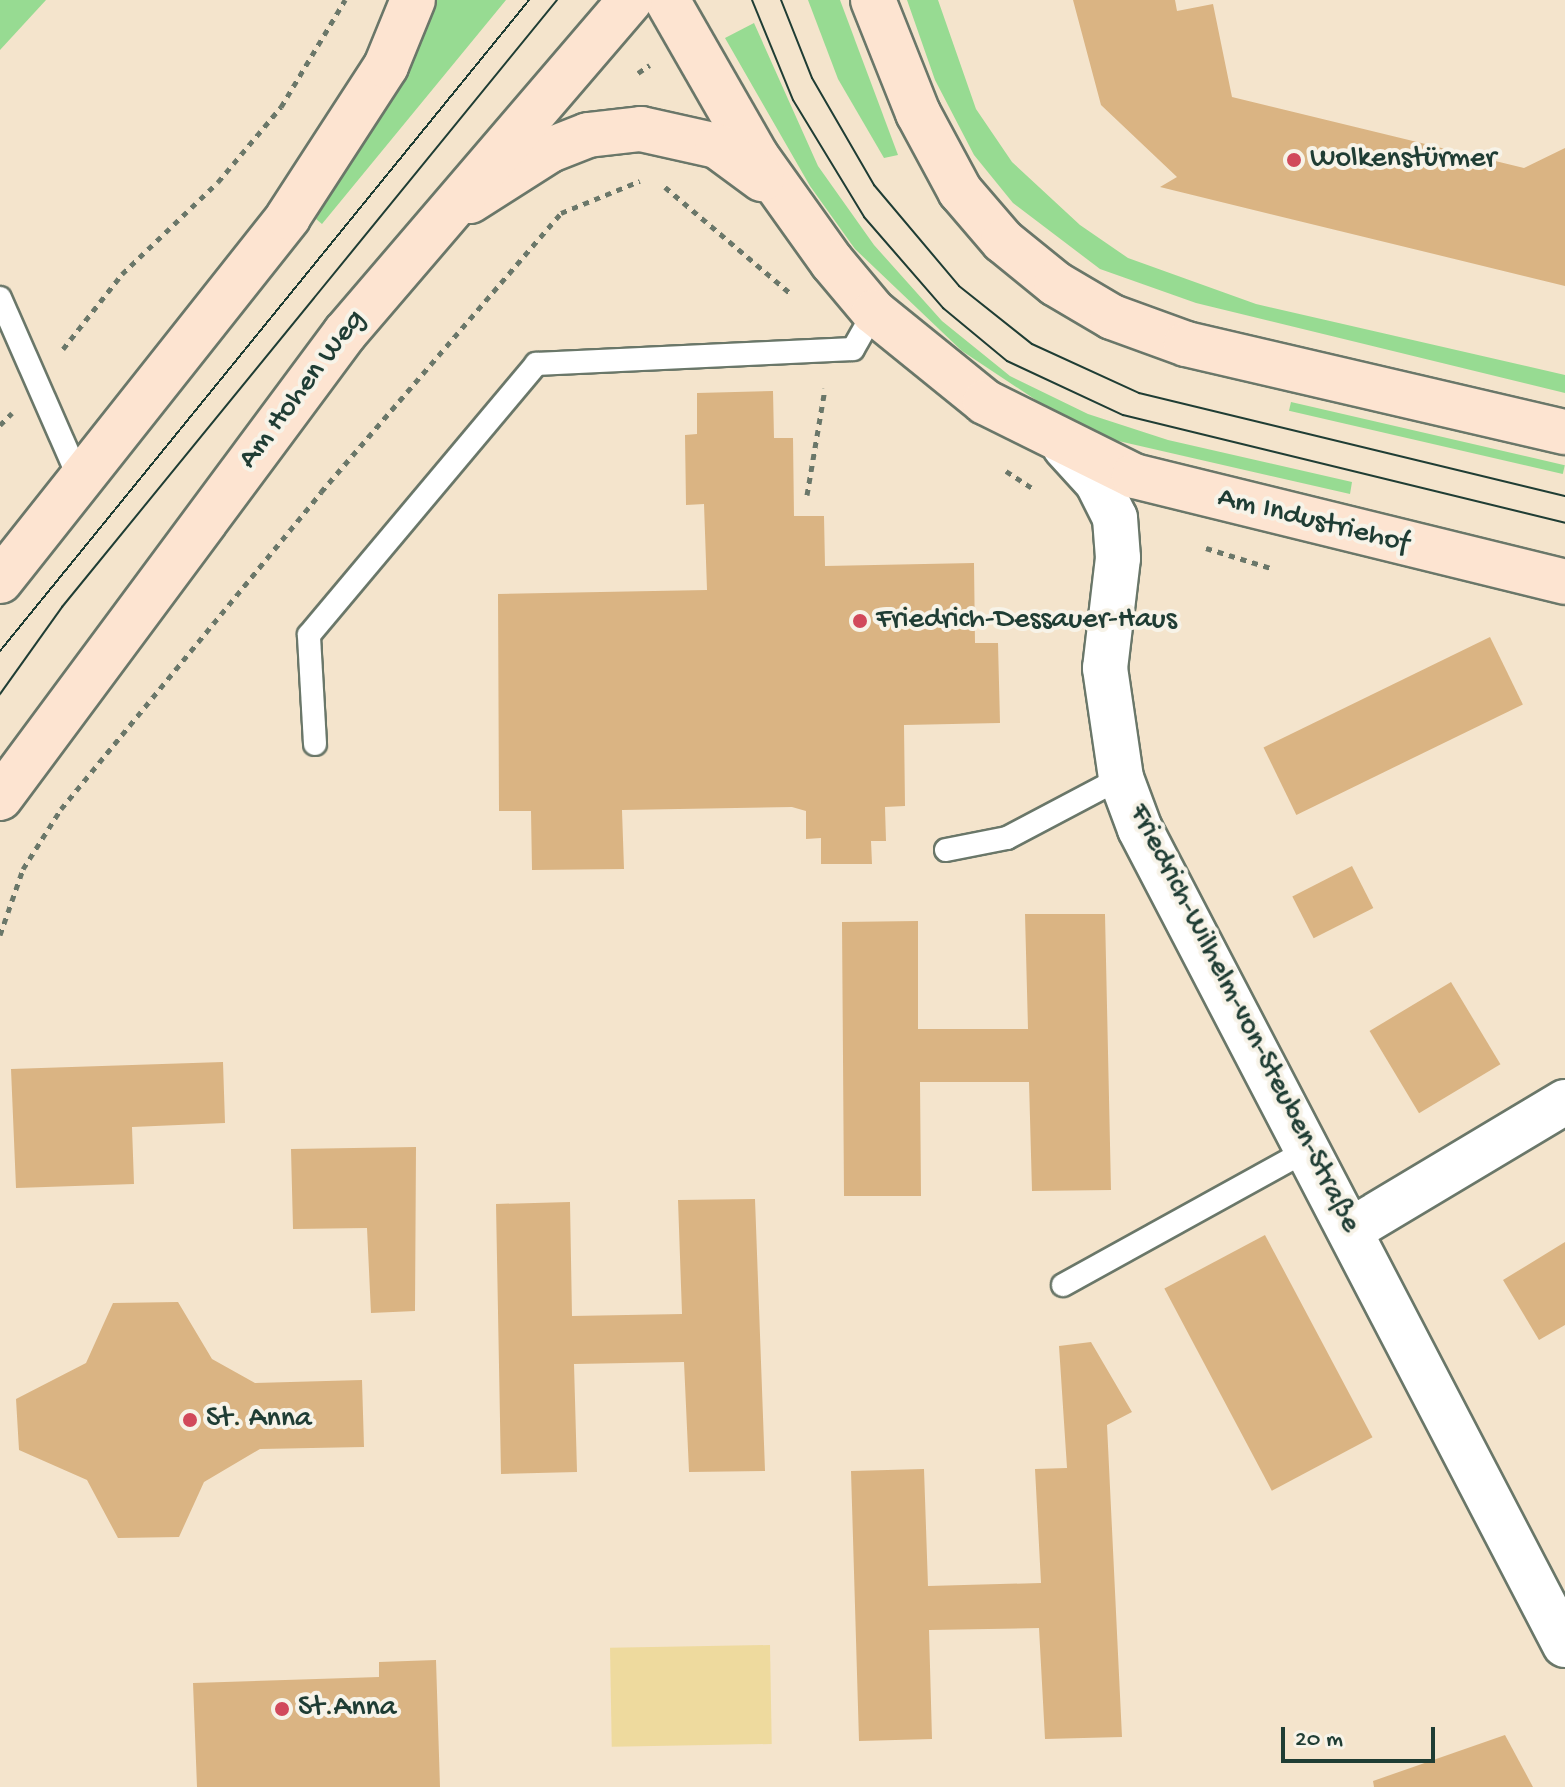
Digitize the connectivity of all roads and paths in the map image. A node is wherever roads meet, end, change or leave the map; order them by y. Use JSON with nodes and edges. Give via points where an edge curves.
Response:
{"nodes":[{"id":1,"x":345,"y":0,"type":"edge"},
{"id":2,"x":413,"y":0,"type":"edge"},
{"id":3,"x":630,"y":0,"type":"edge"},
{"id":4,"x":667,"y":0,"type":"edge"},
{"id":5,"x":873,"y":0,"type":"edge"},
{"id":6,"x":645,"y":180,"type":"dead end"},
{"id":7,"x":799,"y":216,"type":"junction"},
{"id":8,"x":431,"y":225,"type":"junction"},
{"id":9,"x":0,"y":298,"type":"edge"},
{"id":10,"x":874,"y":312,"type":"junction"},
{"id":11,"x":853,"y":349,"type":"junction"},
{"id":12,"x":33,"y":388,"type":"junction"},
{"id":13,"x":0,"y":425,"type":"edge"},
{"id":14,"x":1565,"y":432,"type":"edge"},
{"id":15,"x":1065,"y":447,"type":"junction"},
{"id":16,"x":78,"y":476,"type":"junction"},
{"id":17,"x":807,"y":495,"type":"dead end"},
{"id":18,"x":0,"y":581,"type":"edge"},
{"id":19,"x":1565,"y":582,"type":"edge"},
{"id":20,"x":315,"y":744,"type":"dead end"},
{"id":21,"x":1121,"y":778,"type":"junction"},
{"id":22,"x":0,"y":798,"type":"edge"},
{"id":23,"x":946,"y":850,"type":"dead end"},
{"id":24,"x":0,"y":935,"type":"edge"},
{"id":25,"x":1565,"y":1102,"type":"edge"},
{"id":26,"x":1311,"y":1148,"type":"junction"},
{"id":27,"x":1351,"y":1230,"type":"junction"},
{"id":28,"x":1063,"y":1285,"type":"dead end"},
{"id":29,"x":1565,"y":1645,"type":"edge"}],
"edges":[{"from":1,"to":12,"type":"path","via":[[281,107],[218,182],[122,274]]},
{"from":2,"to":16,"type":"main road","via":[[386,66],[305,193]]},
{"from":3,"to":8,"type":"main road","name":"Am Hohen Weg"},
{"from":4,"to":7,"type":"main road","name":"Friedrich-Wilhelm-von-Steuben-Straße"},
{"from":5,"to":14,"type":"main road","via":[[918,113],[960,191],[1003,241],[1112,317],[1186,344]]},
{"from":6,"to":24,"type":"path","via":[[561,213],[340,469],[61,809],[23,869]]},
{"from":7,"to":8,"type":"main road","via":[[752,168],[717,146],[641,129],[588,135],[550,150]]},
{"from":7,"to":10,"type":"main road","name":"Friedrich-Wilhelm-von-Steuben-Straße"},
{"from":8,"to":22,"type":"main road","name":"Am Hohen Weg"},
{"from":9,"to":12,"type":"lane"},
{"from":10,"to":11,"type":"lane"},
{"from":10,"to":15,"type":"main road","name":"Friedrich-Wilhelm-von-Steuben-Straße","via":[[985,402]]},
{"from":11,"to":17,"type":"path","via":[[821,396]]},
{"from":11,"to":20,"type":"lane","via":[[536,364],[309,635]]},
{"from":12,"to":13,"type":"path"},
{"from":12,"to":16,"type":"lane"},
{"from":15,"to":19,"type":"main road","name":"Am Industriehof","via":[[1134,476]]},
{"from":15,"to":21,"type":"street","name":"Friedrich-Wilhelm-von-Steuben-Straße","via":[[1097,482],[1115,518],[1118,558],[1105,668]]},
{"from":16,"to":18,"type":"main road"},
{"from":21,"to":23,"type":"lane","via":[[1007,838]]},
{"from":21,"to":26,"type":"street","name":"Friedrich-Wilhelm-von-Steuben-Straße","via":[[1140,829]]},
{"from":25,"to":27,"type":"street"},
{"from":26,"to":27,"type":"street","name":"Friedrich-Wilhelm-von-Steuben-Straße"},
{"from":26,"to":28,"type":"lane"},
{"from":27,"to":29,"type":"street","name":"Friedrich-Wilhelm-von-Steuben-Straße"}]}
